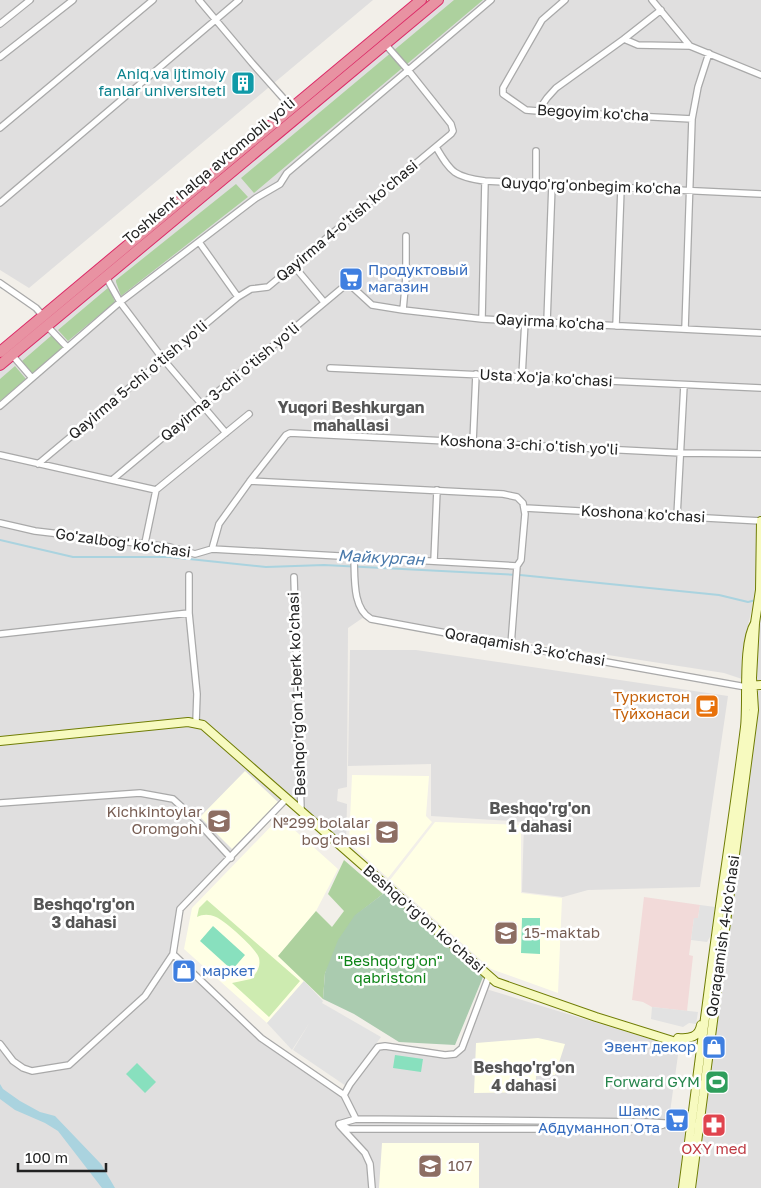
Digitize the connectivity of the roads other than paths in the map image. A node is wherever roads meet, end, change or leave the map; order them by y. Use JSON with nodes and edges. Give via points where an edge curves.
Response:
{"nodes":[{"id":1,"x":30,"y":0,"type":"edge"},
{"id":2,"x":73,"y":0,"type":"edge"},
{"id":3,"x":153,"y":0,"type":"edge"},
{"id":4,"x":199,"y":0,"type":"edge"},
{"id":5,"x":239,"y":0,"type":"edge"},
{"id":6,"x":421,"y":0,"type":"edge"},
{"id":7,"x":438,"y":0,"type":"edge"},
{"id":8,"x":491,"y":0,"type":"edge"},
{"id":9,"x":565,"y":0,"type":"edge"},
{"id":10,"x":652,"y":0,"type":"edge"},
{"id":11,"x":661,"y":10,"type":"junction"},
{"id":12,"x":216,"y":20,"type":"junction"},
{"id":13,"x":0,"y":24,"type":"edge"},
{"id":14,"x":624,"y":39,"type":"junction"},
{"id":15,"x":385,"y":44,"type":"junction"},
{"id":16,"x":690,"y":46,"type":"junction"},
{"id":17,"x":709,"y":53,"type":"junction"},
{"id":18,"x":0,"y":57,"type":"edge"},
{"id":19,"x":408,"y":70,"type":"junction"},
{"id":20,"x":761,"y":75,"type":"edge"},
{"id":21,"x":292,"y":108,"type":"junction"},
{"id":22,"x":538,"y":111,"type":"junction"},
{"id":23,"x":692,"y":118,"type":"junction"},
{"id":24,"x":0,"y":128,"type":"edge"},
{"id":25,"x":436,"y":147,"type":"junction"},
{"id":26,"x":536,"y":152,"type":"dead end"},
{"id":27,"x":485,"y":181,"type":"junction"},
{"id":28,"x":536,"y":184,"type":"junction"},
{"id":29,"x":552,"y":184,"type":"junction"},
{"id":30,"x":621,"y":188,"type":"junction"},
{"id":31,"x":689,"y":190,"type":"junction"},
{"id":32,"x":761,"y":194,"type":"edge"},
{"id":33,"x":0,"y":203,"type":"edge"},
{"id":34,"x":406,"y":236,"type":"dead end"},
{"id":35,"x":199,"y":242,"type":"junction"},
{"id":36,"x":294,"y":266,"type":"junction"},
{"id":37,"x":106,"y":277,"type":"junction"},
{"id":38,"x":92,"y":282,"type":"junction"},
{"id":39,"x":348,"y":283,"type":"joint"},
{"id":40,"x":0,"y":284,"type":"edge"},
{"id":41,"x":238,"y":296,"type":"junction"},
{"id":42,"x":120,"y":302,"type":"junction"},
{"id":43,"x":324,"y":302,"type":"junction"},
{"id":44,"x":403,"y":310,"type":"junction"},
{"id":45,"x":482,"y":319,"type":"junction"},
{"id":46,"x":45,"y":321,"type":"junction"},
{"id":47,"x":525,"y":321,"type":"junction"},
{"id":48,"x":547,"y":322,"type":"junction"},
{"id":49,"x":616,"y":326,"type":"junction"},
{"id":50,"x":685,"y":329,"type":"junction"},
{"id":51,"x":761,"y":333,"type":"edge"},
{"id":52,"x":67,"y":347,"type":"junction"},
{"id":53,"x":0,"y":352,"type":"edge"},
{"id":54,"x":12,"y":355,"type":"junction"},
{"id":55,"x":163,"y":359,"type":"junction"},
{"id":56,"x":0,"y":365,"type":"edge"},
{"id":57,"x":330,"y":368,"type":"dead end"},
{"id":58,"x":476,"y":374,"type":"junction"},
{"id":59,"x":522,"y":376,"type":"junction"},
{"id":60,"x":32,"y":378,"type":"junction"},
{"id":61,"x":684,"y":385,"type":"junction"},
{"id":62,"x":761,"y":388,"type":"edge"},
{"id":63,"x":203,"y":405,"type":"junction"},
{"id":64,"x":0,"y":406,"type":"edge"},
{"id":65,"x":249,"y":414,"type":"dead end"},
{"id":66,"x":226,"y":433,"type":"junction"},
{"id":67,"x":473,"y":442,"type":"junction"},
{"id":68,"x":681,"y":453,"type":"junction"},
{"id":69,"x":761,"y":454,"type":"edge"},
{"id":70,"x":0,"y":455,"type":"edge"},
{"id":71,"x":38,"y":464,"type":"junction"},
{"id":72,"x":112,"y":480,"type":"junction"},
{"id":73,"x":250,"y":481,"type":"junction"},
{"id":74,"x":156,"y":490,"type":"junction"},
{"id":75,"x":437,"y":490,"type":"junction"},
{"id":76,"x":525,"y":508,"type":"junction"},
{"id":77,"x":677,"y":516,"type":"junction"},
{"id":78,"x":761,"y":521,"type":"edge"},
{"id":79,"x":0,"y":523,"type":"edge"},
{"id":80,"x":145,"y":544,"type":"junction"},
{"id":81,"x":212,"y":549,"type":"junction"},
{"id":82,"x":354,"y":557,"type":"junction"},
{"id":83,"x":434,"y":561,"type":"junction"},
{"id":84,"x":516,"y":566,"type":"junction"},
{"id":85,"x":761,"y":572,"type":"edge"},
{"id":86,"x":188,"y":575,"type":"dead end"},
{"id":87,"x":294,"y":577,"type":"dead end"},
{"id":88,"x":189,"y":613,"type":"junction"},
{"id":89,"x":0,"y":634,"type":"edge"},
{"id":90,"x":511,"y":646,"type":"junction"},
{"id":91,"x":761,"y":685,"type":"edge"},
{"id":92,"x":753,"y":688,"type":"edge"},
{"id":93,"x":196,"y":722,"type":"junction"},
{"id":94,"x":0,"y":741,"type":"edge"},
{"id":95,"x":287,"y":798,"type":"junction"},
{"id":96,"x":0,"y":804,"type":"edge"},
{"id":97,"x":301,"y":810,"type":"junction"},
{"id":98,"x":231,"y":858,"type":"junction"},
{"id":99,"x":174,"y":954,"type":"junction"},
{"id":100,"x":489,"y":976,"type":"junction"},
{"id":101,"x":712,"y":996,"type":"junction"},
{"id":102,"x":708,"y":1006,"type":"junction"},
{"id":103,"x":661,"y":1036,"type":"junction"},
{"id":104,"x":0,"y":1044,"type":"edge"},
{"id":105,"x":705,"y":1051,"type":"junction"},
{"id":106,"x":344,"y":1095,"type":"junction"},
{"id":107,"x":356,"y":1119,"type":"junction"},
{"id":108,"x":376,"y":1119,"type":"junction"},
{"id":109,"x":485,"y":1120,"type":"junction"},
{"id":110,"x":339,"y":1124,"type":"junction"},
{"id":111,"x":666,"y":1124,"type":"junction"},
{"id":112,"x":695,"y":1125,"type":"junction"},
{"id":113,"x":349,"y":1129,"type":"junction"},
{"id":114,"x":376,"y":1129,"type":"junction"},
{"id":115,"x":485,"y":1129,"type":"junction"},
{"id":116,"x":349,"y":1137,"type":"junction"},
{"id":117,"x":372,"y":1188,"type":"edge"},
{"id":118,"x":683,"y":1188,"type":"edge"},
{"id":119,"x":691,"y":1188,"type":"edge"}],
"edges":[{"from":1,"to":13,"type":"street"},
{"from":2,"to":18,"type":"street"},
{"from":3,"to":24,"type":"street"},
{"from":4,"to":12,"type":"street"},
{"from":5,"to":12,"type":"street"},
{"from":6,"to":21,"type":"highway","name":"Toshkent halqa avtomobil yo'li"},
{"from":7,"to":15,"type":"highway","name":"Toshkent halqa avtomobil yo'li"},
{"from":8,"to":19,"type":"street"},
{"from":9,"to":22,"type":"street","name":"Begoyim ko'cha","via":[[542,20],[502,91],[526,110]]},
{"from":10,"to":11,"type":"street"},
{"from":11,"to":14,"type":"street"},
{"from":11,"to":16,"type":"street"},
{"from":12,"to":21,"type":"street"},
{"from":12,"to":33,"type":"street"},
{"from":14,"to":16,"type":"street","via":[[638,45]]},
{"from":14,"to":22,"type":"street","via":[[556,88]]},
{"from":15,"to":19,"type":"street"},
{"from":15,"to":37,"type":"highway","name":"Toshkent halqa avtomobil yo'li"},
{"from":16,"to":17,"type":"street"},
{"from":17,"to":20,"type":"street"},
{"from":17,"to":23,"type":"street"},
{"from":19,"to":25,"type":"street","name":"Qayirma 4-o'tish ko'chasi","via":[[452,124],[451,134]]},
{"from":19,"to":35,"type":"street","via":[[287,173],[280,184],[256,198]]},
{"from":21,"to":38,"type":"highway","name":"Toshkent halqa avtomobil yo'li"},
{"from":22,"to":23,"type":"street","name":"Begoyim ko'cha"},
{"from":23,"to":31,"type":"street"},
{"from":25,"to":27,"type":"street","name":"Quyqo'rg'onbegim ko'cha","via":[[446,165],[455,173]]},
{"from":25,"to":36,"type":"street","name":"Qayirma 4-o'tish ko'chasi"},
{"from":26,"to":28,"type":"street"},
{"from":27,"to":28,"type":"street","name":"Quyqo'rg'onbegim ko'cha"},
{"from":27,"to":45,"type":"street"},
{"from":28,"to":29,"type":"street","name":"Quyqo'rg'onbegim ko'cha"},
{"from":29,"to":30,"type":"street","name":"Quyqo'rg'onbegim ko'cha"},
{"from":29,"to":48,"type":"street"},
{"from":30,"to":31,"type":"street","name":"Quyqo'rg'onbegim ko'cha"},
{"from":30,"to":49,"type":"street"},
{"from":31,"to":32,"type":"street","name":"Quyqo'rg'onbegim ko'cha"},
{"from":31,"to":50,"type":"street"},
{"from":34,"to":44,"type":"street"},
{"from":35,"to":41,"type":"street"},
{"from":35,"to":42,"type":"street"},
{"from":36,"to":41,"type":"street","name":"Qayirma 4-o'tish ko'chasi","via":[[268,287],[251,289]]},
{"from":36,"to":43,"type":"street"},
{"from":37,"to":38,"type":"highway","name":"Toshkent halqa avtomobil yo'li"},
{"from":37,"to":42,"type":"street"},
{"from":38,"to":46,"type":"highway","name":"Toshkent halqa avtomobil yo'li"},
{"from":39,"to":43,"type":"street","name":"Qayirma 3-chi o'tish yo'li"},
{"from":39,"to":44,"type":"street","name":"Qayirma ko'cha","via":[[372,305]]},
{"from":40,"to":46,"type":"street","via":[[36,308]]},
{"from":41,"to":55,"type":"street","name":"Qayirma 5-chi o'tish yo'li"},
{"from":42,"to":52,"type":"street"},
{"from":42,"to":55,"type":"street"},
{"from":43,"to":63,"type":"street","name":"Qayirma 3-chi o'tish yo'li"},
{"from":44,"to":45,"type":"street","name":"Qayirma ko'cha"},
{"from":45,"to":47,"type":"street","name":"Qayirma ko'cha"},
{"from":46,"to":52,"type":"street"},
{"from":46,"to":53,"type":"highway","name":"Toshkent halqa avtomobil yo'li"},
{"from":46,"to":54,"type":"highway","name":"Toshkent halqa avtomobil yo'li"},
{"from":47,"to":48,"type":"street","name":"Qayirma ko'cha"},
{"from":47,"to":59,"type":"street"},
{"from":48,"to":49,"type":"street","name":"Qayirma ko'cha"},
{"from":49,"to":50,"type":"street","name":"Qayirma ko'cha"},
{"from":50,"to":51,"type":"street","name":"Qayirma ko'cha"},
{"from":52,"to":60,"type":"street"},
{"from":54,"to":56,"type":"highway","name":"Toshkent halqa avtomobil yo'li"},
{"from":54,"to":60,"type":"street"},
{"from":55,"to":63,"type":"street"},
{"from":55,"to":71,"type":"street","name":"Qayirma 5-chi o'tish yo'li"},
{"from":57,"to":58,"type":"street","name":"Usta Xo'ja ko'chasi"},
{"from":58,"to":59,"type":"street","name":"Usta Xo'ja ko'chasi"},
{"from":58,"to":67,"type":"street"},
{"from":59,"to":61,"type":"street","name":"Usta Xo'ja ko'chasi"},
{"from":60,"to":64,"type":"street"},
{"from":61,"to":62,"type":"street","name":"Usta Xo'ja ko'chasi"},
{"from":61,"to":68,"type":"street"},
{"from":63,"to":66,"type":"street"},
{"from":63,"to":72,"type":"street","name":"Qayirma 3-chi o'tish yo'li"},
{"from":65,"to":66,"type":"street"},
{"from":66,"to":74,"type":"street"},
{"from":67,"to":68,"type":"street","name":"Koshona 3-chi o'tish yo'li"},
{"from":67,"to":73,"type":"street","name":"Koshona 3-chi o'tish yo'li","via":[[290,433]]},
{"from":68,"to":69,"type":"street","name":"Koshona 3-chi o'tish yo'li"},
{"from":68,"to":77,"type":"street"},
{"from":70,"to":71,"type":"street"},
{"from":71,"to":72,"type":"street"},
{"from":72,"to":74,"type":"street"},
{"from":73,"to":75,"type":"street"},
{"from":73,"to":81,"type":"street","name":"Koshona 3-chi o'tish yo'li","via":[[219,524]]},
{"from":74,"to":80,"type":"street"},
{"from":75,"to":76,"type":"street","via":[[512,495],[520,499]]},
{"from":75,"to":83,"type":"street"},
{"from":76,"to":77,"type":"street","name":"Koshona ko'chasi"},
{"from":76,"to":84,"type":"street","via":[[521,560]]},
{"from":77,"to":78,"type":"street","name":"Koshona ko'chasi"},
{"from":78,"to":85,"type":"main road","name":"Qoraqamish 4-ko'chasi"},
{"from":79,"to":80,"type":"street","name":"Go'zalbog' ko'chasi"},
{"from":80,"to":81,"type":"street","name":"Go'zalbog' ko'chasi","via":[[195,554]]},
{"from":81,"to":82,"type":"street","name":"Go'zalbog' ko'chasi"},
{"from":82,"to":83,"type":"street","name":"Go'zalbog' ko'chasi"},
{"from":82,"to":90,"type":"street","name":"Qoraqamish 3-ko'chasi","via":[[360,608],[371,619]]},
{"from":83,"to":84,"type":"street","name":"Go'zalbog' ko'chasi"},
{"from":84,"to":90,"type":"street"},
{"from":85,"to":92,"type":"main road","name":"Qoraqamish 4-ko'chasi","via":[[746,672]]},
{"from":86,"to":88,"type":"street"},
{"from":87,"to":97,"type":"street","name":"Beshqo'rg'on 1-berk ko'chasi"},
{"from":88,"to":89,"type":"street"},
{"from":88,"to":93,"type":"street","via":[[197,694]]},
{"from":90,"to":92,"type":"street","name":"Qoraqamish 3-ko'chasi"},
{"from":91,"to":92,"type":"main road","name":"Qoraqamish 3-ko'chasi"},
{"from":92,"to":101,"type":"main road","name":"Qoraqamish 4-ko'chasi","via":[[754,710]]},
{"from":93,"to":94,"type":"main road"},
{"from":93,"to":95,"type":"main road","name":"Beshqo'rg'on ko'chasi","via":[[209,729]]},
{"from":95,"to":97,"type":"main road","name":"Beshqo'rg'on ko'chasi"},
{"from":95,"to":98,"type":"street"},
{"from":96,"to":98,"type":"street","via":[[140,793],[173,799]]},
{"from":97,"to":100,"type":"main road","name":"Beshqo'rg'on ko'chasi"},
{"from":98,"to":99,"type":"street","via":[[180,909]]},
{"from":99,"to":104,"type":"street","via":[[145,996],[69,1065],[32,1070],[23,1068]]},
{"from":99,"to":106,"type":"street","via":[[261,1038]]},
{"from":100,"to":103,"type":"main road","name":"Beshqo'rg'on ko'chasi","via":[[496,982],[596,1017]]},
{"from":100,"to":106,"type":"street","via":[[462,1048],[455,1054],[378,1047]]},
{"from":101,"to":102,"type":"main road","name":"Qoraqamish 4-ko'chasi"},
{"from":101,"to":105,"type":"main road","name":"Qoraqamish 4-ko'chasi"},
{"from":102,"to":103,"type":"main road","via":[[700,1031],[695,1036],[686,1039]]},
{"from":102,"to":105,"type":"main road","name":"Qoraqamish 4-ko'chasi"},
{"from":103,"to":105,"type":"main road","name":"Beshqo'rg'on ko'chasi"},
{"from":105,"to":112,"type":"main road","name":"Qoraqamish 4-ko'chasi"},
{"from":106,"to":107,"type":"street"},
{"from":107,"to":108,"type":"street"},
{"from":107,"to":110,"type":"street"},
{"from":108,"to":109,"type":"street"},
{"from":108,"to":114,"type":"street"},
{"from":109,"to":111,"type":"street"},
{"from":109,"to":115,"type":"street"},
{"from":110,"to":113,"type":"street"},
{"from":110,"to":116,"type":"street"},
{"from":111,"to":112,"type":"street"},
{"from":111,"to":115,"type":"street","via":[[648,1129]]},
{"from":112,"to":118,"type":"main road","name":"Qoraqamish 4-ko'chasi"},
{"from":112,"to":119,"type":"main road","name":"Qoraqamish 4-ko'chasi"},
{"from":113,"to":114,"type":"street"},
{"from":113,"to":116,"type":"street"},
{"from":114,"to":115,"type":"street"},
{"from":116,"to":117,"type":"street","via":[[365,1153],[370,1164]]}]}
